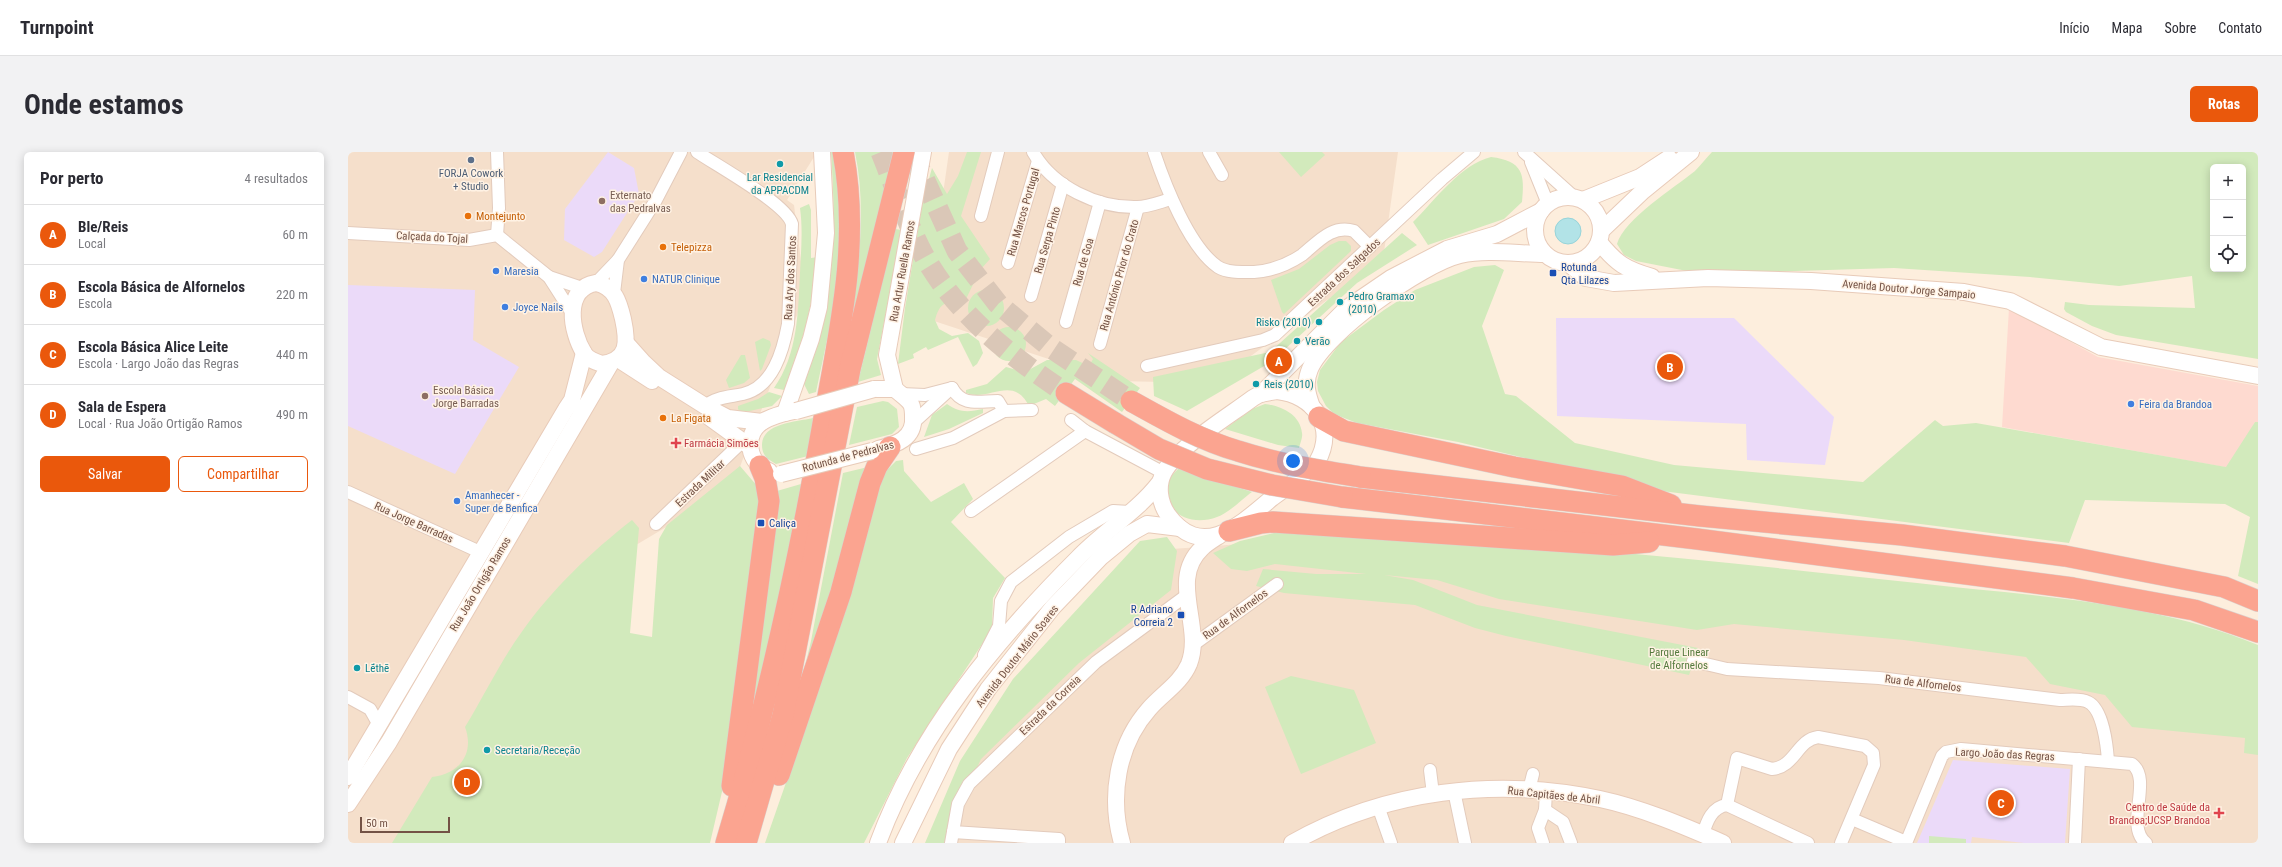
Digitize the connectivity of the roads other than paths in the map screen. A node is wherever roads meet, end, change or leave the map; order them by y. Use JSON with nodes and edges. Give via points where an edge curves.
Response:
{"nodes":[{"id":1,"x":497,"y":152,"type":"edge"},
{"id":2,"x":681,"y":152,"type":"edge"},
{"id":3,"x":697,"y":152,"type":"edge"},
{"id":4,"x":822,"y":152,"type":"edge"},
{"id":5,"x":844,"y":152,"type":"edge"},
{"id":6,"x":904,"y":152,"type":"edge"},
{"id":7,"x":923,"y":152,"type":"edge"},
{"id":8,"x":998,"y":152,"type":"edge"},
{"id":9,"x":1154,"y":152,"type":"edge"},
{"id":10,"x":1209,"y":152,"type":"edge"},
{"id":11,"x":1474,"y":152,"type":"edge"},
{"id":12,"x":1525,"y":152,"type":"edge"},
{"id":13,"x":1677,"y":152,"type":"edge"},
{"id":14,"x":1691,"y":152,"type":"edge"},
{"id":15,"x":1035,"y":156,"type":"edge"},
{"id":16,"x":1222,"y":174,"type":"dead end"},
{"id":17,"x":1063,"y":184,"type":"junction"},
{"id":18,"x":1170,"y":199,"type":"junction"},
{"id":19,"x":1579,"y":199,"type":"junction"},
{"id":20,"x":1100,"y":202,"type":"junction"},
{"id":21,"x":1138,"y":207,"type":"junction"},
{"id":22,"x":1544,"y":207,"type":"junction"},
{"id":23,"x":981,"y":216,"type":"dead end"},
{"id":24,"x":348,"y":232,"type":"edge"},
{"id":25,"x":497,"y":235,"type":"junction"},
{"id":26,"x":1601,"y":236,"type":"junction"},
{"id":27,"x":1370,"y":247,"type":"junction"},
{"id":28,"x":1545,"y":254,"type":"junction"},
{"id":29,"x":618,"y":260,"type":"junction"},
{"id":30,"x":1008,"y":263,"type":"dead end"},
{"id":31,"x":1568,"y":263,"type":"junction"},
{"id":32,"x":549,"y":277,"type":"junction"},
{"id":33,"x":1665,"y":280,"type":"junction"},
{"id":34,"x":589,"y":285,"type":"junction"},
{"id":35,"x":614,"y":293,"type":"junction"},
{"id":36,"x":1031,"y":296,"type":"dead end"},
{"id":37,"x":572,"y":313,"type":"junction"},
{"id":38,"x":1066,"y":322,"type":"dead end"},
{"id":39,"x":626,"y":343,"type":"junction"},
{"id":40,"x":1100,"y":344,"type":"dead end"},
{"id":41,"x":584,"y":352,"type":"junction"},
{"id":42,"x":614,"y":361,"type":"junction"},
{"id":43,"x":1146,"y":366,"type":"dead end"},
{"id":44,"x":2258,"y":376,"type":"edge"},
{"id":45,"x":952,"y":388,"type":"junction"},
{"id":46,"x":898,"y":392,"type":"junction"},
{"id":47,"x":1066,"y":393,"type":"tunnel mouth"},
{"id":48,"x":1260,"y":394,"type":"junction"},
{"id":49,"x":1131,"y":401,"type":"tunnel mouth"},
{"id":50,"x":705,"y":406,"type":"junction"},
{"id":51,"x":1032,"y":410,"type":"dead end"},
{"id":52,"x":1004,"y":411,"type":"junction"},
{"id":53,"x":790,"y":412,"type":"junction"},
{"id":54,"x":1316,"y":412,"type":"junction"},
{"id":55,"x":1071,"y":420,"type":"dead end"},
{"id":56,"x":762,"y":422,"type":"junction"},
{"id":57,"x":914,"y":422,"type":"junction"},
{"id":58,"x":1085,"y":431,"type":"junction"},
{"id":59,"x":746,"y":444,"type":"junction"},
{"id":60,"x":881,"y":449,"type":"junction"},
{"id":61,"x":916,"y":449,"type":"dead end"},
{"id":62,"x":760,"y":466,"type":"junction"},
{"id":63,"x":1162,"y":477,"type":"junction"},
{"id":64,"x":348,"y":492,"type":"edge"},
{"id":65,"x":971,"y":511,"type":"dead end"},
{"id":66,"x":1130,"y":512,"type":"junction"},
{"id":67,"x":1700,"y":516,"type":"junction"},
{"id":68,"x":656,"y":524,"type":"dead end"},
{"id":69,"x":1182,"y":529,"type":"junction"},
{"id":70,"x":1225,"y":533,"type":"junction"},
{"id":71,"x":1697,"y":539,"type":"junction"},
{"id":72,"x":480,"y":552,"type":"junction"},
{"id":73,"x":1191,"y":564,"type":"junction"},
{"id":74,"x":1277,"y":584,"type":"dead end"},
{"id":75,"x":1186,"y":595,"type":"junction"},
{"id":76,"x":2258,"y":601,"type":"edge"},
{"id":77,"x":2258,"y":632,"type":"edge"},
{"id":78,"x":1193,"y":645,"type":"junction"},
{"id":79,"x":1693,"y":661,"type":"dead end"},
{"id":80,"x":979,"y":666,"type":"junction"},
{"id":81,"x":348,"y":696,"type":"edge"},
{"id":82,"x":379,"y":725,"type":"junction"},
{"id":83,"x":2079,"y":759,"type":"junction"},
{"id":84,"x":2108,"y":761,"type":"junction"},
{"id":85,"x":1430,"y":770,"type":"dead end"},
{"id":86,"x":1533,"y":774,"type":"dead end"},
{"id":87,"x":348,"y":777,"type":"edge"},
{"id":88,"x":1529,"y":790,"type":"junction"},
{"id":89,"x":1454,"y":791,"type":"junction"},
{"id":90,"x":1546,"y":792,"type":"junction"},
{"id":91,"x":1433,"y":794,"type":"junction"},
{"id":92,"x":348,"y":804,"type":"edge"},
{"id":93,"x":1727,"y":805,"type":"junction"},
{"id":94,"x":1378,"y":806,"type":"junction"},
{"id":95,"x":921,"y":807,"type":"junction"},
{"id":96,"x":1544,"y":810,"type":"junction"},
{"id":97,"x":890,"y":812,"type":"junction"},
{"id":98,"x":1852,"y":818,"type":"junction"},
{"id":99,"x":952,"y":837,"type":"edge"},
{"id":100,"x":1705,"y":838,"type":"edge"},
{"id":101,"x":1008,"y":839,"type":"edge"},
{"id":102,"x":1906,"y":842,"type":"edge"},
{"id":103,"x":722,"y":843,"type":"edge"},
{"id":104,"x":726,"y":843,"type":"edge"},
{"id":105,"x":746,"y":843,"type":"edge"},
{"id":106,"x":755,"y":843,"type":"edge"},
{"id":107,"x":872,"y":843,"type":"edge"},
{"id":108,"x":878,"y":843,"type":"edge"},
{"id":109,"x":903,"y":843,"type":"edge"},
{"id":110,"x":908,"y":843,"type":"edge"},
{"id":111,"x":1059,"y":843,"type":"edge"},
{"id":112,"x":1122,"y":843,"type":"edge"},
{"id":113,"x":1292,"y":843,"type":"edge"},
{"id":114,"x":1391,"y":843,"type":"edge"},
{"id":115,"x":1465,"y":843,"type":"edge"},
{"id":116,"x":1543,"y":843,"type":"edge"},
{"id":117,"x":1571,"y":843,"type":"edge"},
{"id":118,"x":1723,"y":843,"type":"edge"},
{"id":119,"x":1808,"y":843,"type":"edge"},
{"id":120,"x":1843,"y":843,"type":"edge"},
{"id":121,"x":2076,"y":843,"type":"edge"},
{"id":122,"x":2146,"y":843,"type":"edge"}],
"edges":[{"from":1,"to":25,"type":"street"},
{"from":2,"to":29,"type":"street","via":[[656,200]]},
{"from":3,"to":50,"type":"street","name":"Rua Ary dos Santos","via":[[785,212],[790,220],[792,243],[786,337],[770,377],[749,392],[713,399]]},
{"from":4,"to":53,"type":"main road","via":[[826,233],[819,307]]},
{"from":5,"to":104,"type":"highway","via":[[850,205],[851,250],[846,300],[807,508],[770,683]]},
{"from":6,"to":105,"type":"highway","via":[[850,369],[784,708]]},
{"from":7,"to":46,"type":"main road","name":"Rua Artur Ruella Ramos","via":[[887,355]]},
{"from":8,"to":23,"type":"street"},
{"from":9,"to":18,"type":"street"},
{"from":10,"to":16,"type":"street"},
{"from":11,"to":27,"type":"street","name":"Estrada dos Salgados"},
{"from":12,"to":19,"type":"street"},
{"from":12,"to":22,"type":"street","via":[[1535,168]]},
{"from":13,"to":19,"type":"main road","via":[[1640,177]]},
{"from":14,"to":26,"type":"main road","via":[[1638,196]]},
{"from":15,"to":17,"type":"street","via":[[1049,173]]},
{"from":15,"to":30,"type":"street","name":"Rua Marcos Portugal"},
{"from":17,"to":20,"type":"street"},
{"from":17,"to":36,"type":"street","name":"Rua Serpa Pinto"},
{"from":18,"to":21,"type":"street"},
{"from":18,"to":27,"type":"street","via":[[1203,253],[1220,268],[1240,272],[1277,268],[1301,256],[1326,234],[1338,230],[1354,231]]},
{"from":19,"to":22,"type":"main road","via":[[1565,197]]},
{"from":19,"to":26,"type":"main road","via":[[1597,212]]},
{"from":20,"to":21,"type":"street"},
{"from":20,"to":38,"type":"street","name":"Rua de Goa"},
{"from":21,"to":40,"type":"street","name":"Rua António Prior do Crato"},
{"from":22,"to":28,"type":"main road","via":[[1536,224],[1536,238]]},
{"from":22,"to":48,"type":"main road","via":[[1497,234],[1447,249],[1391,278],[1347,308]]},
{"from":24,"to":25,"type":"street","name":"Calçada do Tojal","via":[[469,240]]},
{"from":25,"to":32,"type":"street"},
{"from":26,"to":31,"type":"main road","via":[[1587,258]]},
{"from":26,"to":33,"type":"main road","name":"Avenida Doutor Jorge Sampaio","via":[[1613,259],[1623,267]]},
{"from":27,"to":43,"type":"street","name":"Estrada dos Salgados","via":[[1275,335],[1263,340]]},
{"from":28,"to":31,"type":"main road"},
{"from":28,"to":54,"type":"main road","via":[[1481,252],[1459,256],[1404,283],[1351,322],[1319,354],[1309,370],[1306,381],[1306,390]]},
{"from":29,"to":34,"type":"street"},
{"from":29,"to":35,"type":"street"},
{"from":31,"to":33,"type":"main road","name":"Avenida Doutor Jorge Sampaio","via":[[1586,278],[1608,283]]},
{"from":32,"to":34,"type":"street"},
{"from":32,"to":37,"type":"street"},
{"from":33,"to":44,"type":"main road","name":"Avenida Doutor Jorge Sampaio","via":[[1708,278],[1811,281],[1964,292],[2010,301],[2101,347]]},
{"from":34,"to":35,"type":"main road","via":[[605,285]]},
{"from":34,"to":37,"type":"main road","via":[[574,301]]},
{"from":35,"to":39,"type":"main road","via":[[620,303],[627,336]]},
{"from":37,"to":41,"type":"main road"},
{"from":39,"to":42,"type":"main road"},
{"from":39,"to":50,"type":"main road","via":[[659,377]]},
{"from":41,"to":42,"type":"main road","via":[[592,360],[602,364]]},
{"from":41,"to":72,"type":"main road","name":"Rua João Ortigão Ramos","via":[[572,400]]},
{"from":42,"to":59,"type":"main road","via":[[717,422]]},
{"from":42,"to":92,"type":"main road","name":"Rua João Ortigão Ramos","via":[[389,742]]},
{"from":45,"to":46,"type":"street","via":[[925,395]]},
{"from":45,"to":52,"type":"street","via":[[963,401],[998,401]]},
{"from":45,"to":57,"type":"street"},
{"from":46,"to":53,"type":"main road","bridge":true,"via":[[874,389]]},
{"from":46,"to":57,"type":"main road","via":[[912,405]]},
{"from":47,"to":71,"type":"highway","bridge":true,"via":[[1159,449],[1207,469],[1342,497]]},
{"from":48,"to":54,"type":"main road","via":[[1277,391],[1292,393],[1300,396]]},
{"from":48,"to":63,"type":"main road","name":"Avenida Doutor Mário Soares","via":[[1176,457]]},
{"from":49,"to":67,"type":"highway","bridge":true,"via":[[1186,431],[1237,451],[1289,465],[1360,476]]},
{"from":50,"to":56,"type":"main road","via":[[728,418]]},
{"from":51,"to":52,"type":"street"},
{"from":52,"to":61,"type":"street","via":[[953,438]]},
{"from":53,"to":56,"type":"main road"},
{"from":54,"to":67,"type":"highway","via":[[1344,431],[1514,468],[1622,486]]},
{"from":54,"to":70,"type":"main road","via":[[1325,441],[1317,462],[1250,517]]},
{"from":55,"to":58,"type":"street"},
{"from":56,"to":59,"type":"main road"},
{"from":57,"to":60,"type":"main road","name":"Rotunda de Pedralvas","via":[[907,436]]},
{"from":58,"to":63,"type":"street"},
{"from":58,"to":65,"type":"street"},
{"from":59,"to":62,"type":"main road"},
{"from":59,"to":68,"type":"street","name":"Estrada Militar"},
{"from":60,"to":62,"type":"main road","name":"Rotunda de Pedralvas","bridge":true,"via":[[781,474]]},
{"from":60,"to":106,"type":"highway","via":[[841,592]]},
{"from":62,"to":103,"type":"highway","via":[[769,501],[740,731]]},
{"from":63,"to":66,"type":"main road","name":"Avenida Doutor Mário Soares","via":[[1148,498]]},
{"from":63,"to":69,"type":"main road","via":[[1160,494],[1164,510]]},
{"from":64,"to":72,"type":"street","name":"Rua Jorge Barradas"},
{"from":66,"to":80,"type":"main road","name":"Avenida Doutor Mário Soares","via":[[1086,550],[1039,597]]},
{"from":66,"to":80,"type":"street","name":"Avenida Doutor Mário Soares","via":[[1113,511],[1069,537],[1011,582],[1001,601],[998,626]]},
{"from":67,"to":76,"type":"highway","via":[[1902,535],[2065,556],[2224,587]]},
{"from":69,"to":70,"type":"main road","via":[[1205,538]]},
{"from":69,"to":73,"type":"main road"},
{"from":69,"to":95,"type":"main road","name":"Avenida Doutor Mário Soares","via":[[1147,524],[1129,534],[1101,557],[1053,607],[988,689],[949,749]]},
{"from":70,"to":71,"type":"highway","via":[[1273,522],[1613,545]]},
{"from":70,"to":73,"type":"main road","via":[[1202,548]]},
{"from":71,"to":77,"type":"highway","via":[[2073,588],[2194,610]]},
{"from":72,"to":82,"type":"main road","name":"Rua João Ortigão Ramos"},
{"from":73,"to":75,"type":"main road"},
{"from":74,"to":78,"type":"street","name":"Rua de Alfornelos"},
{"from":75,"to":78,"type":"main road","via":[[1193,623]]},
{"from":75,"to":99,"type":"street","name":"Estrada da Correia","via":[[1096,662],[968,784],[958,804]]},
{"from":78,"to":112,"type":"main road","via":[[1188,664],[1178,682],[1148,709],[1127,741],[1116,778],[1117,816]]},
{"from":79,"to":84,"type":"street","name":"Rua de Alfornelos","via":[[1727,669],[1879,678],[2060,700],[2082,700],[2092,705],[2099,715],[2107,745]]},
{"from":80,"to":97,"type":"main road","name":"Avenida Doutor Mário Soares","via":[[930,738]]},
{"from":81,"to":82,"type":"street","via":[[370,709]]},
{"from":82,"to":87,"type":"main road","name":"Rua João Ortigão Ramos"},
{"from":83,"to":84,"type":"street"},
{"from":83,"to":102,"type":"street","name":"Largo João das Regras","via":[[1961,749],[1946,752],[1939,762]]},
{"from":83,"to":121,"type":"street"},
{"from":84,"to":122,"type":"street","via":[[2128,762],[2138,770],[2138,824],[2140,837]]},
{"from":85,"to":91,"type":"street"},
{"from":86,"to":88,"type":"street"},
{"from":88,"to":89,"type":"main road","name":"Rua Capitães de Abril"},
{"from":88,"to":90,"type":"main road","name":"Rua Capitães de Abril"},
{"from":89,"to":91,"type":"main road","name":"Rua Capitães de Abril"},
{"from":89,"to":115,"type":"street"},
{"from":90,"to":96,"type":"street"},
{"from":90,"to":100,"type":"main road","name":"Rua Capitães de Abril","via":[[1612,802]]},
{"from":91,"to":94,"type":"main road","name":"Rua Capitães de Abril"},
{"from":93,"to":98,"type":"street","via":[[1737,758],[1778,769],[1789,763],[1811,738],[1818,737],[1865,746],[1873,753],[1874,765]]},
{"from":93,"to":100,"type":"street","via":[[1715,810],[1708,820]]},
{"from":93,"to":119,"type":"street"},
{"from":94,"to":113,"type":"main road","name":"Rua Capitães de Abril","via":[[1339,820]]},
{"from":94,"to":114,"type":"street"},
{"from":95,"to":109,"type":"main road","name":"Avenida Doutor Mário Soares"},
{"from":95,"to":110,"type":"main road"},
{"from":96,"to":116,"type":"street","via":[[1538,828]]},
{"from":96,"to":117,"type":"street","via":[[1563,822]]},
{"from":97,"to":107,"type":"main road"},
{"from":97,"to":108,"type":"main road","name":"Avenida Doutor Mário Soares"},
{"from":98,"to":102,"type":"street"},
{"from":98,"to":120,"type":"street"},
{"from":99,"to":101,"type":"street"},
{"from":100,"to":118,"type":"main road","name":"Rua Capitães de Abril"},
{"from":101,"to":111,"type":"street","via":[[1059,839]]}]}
